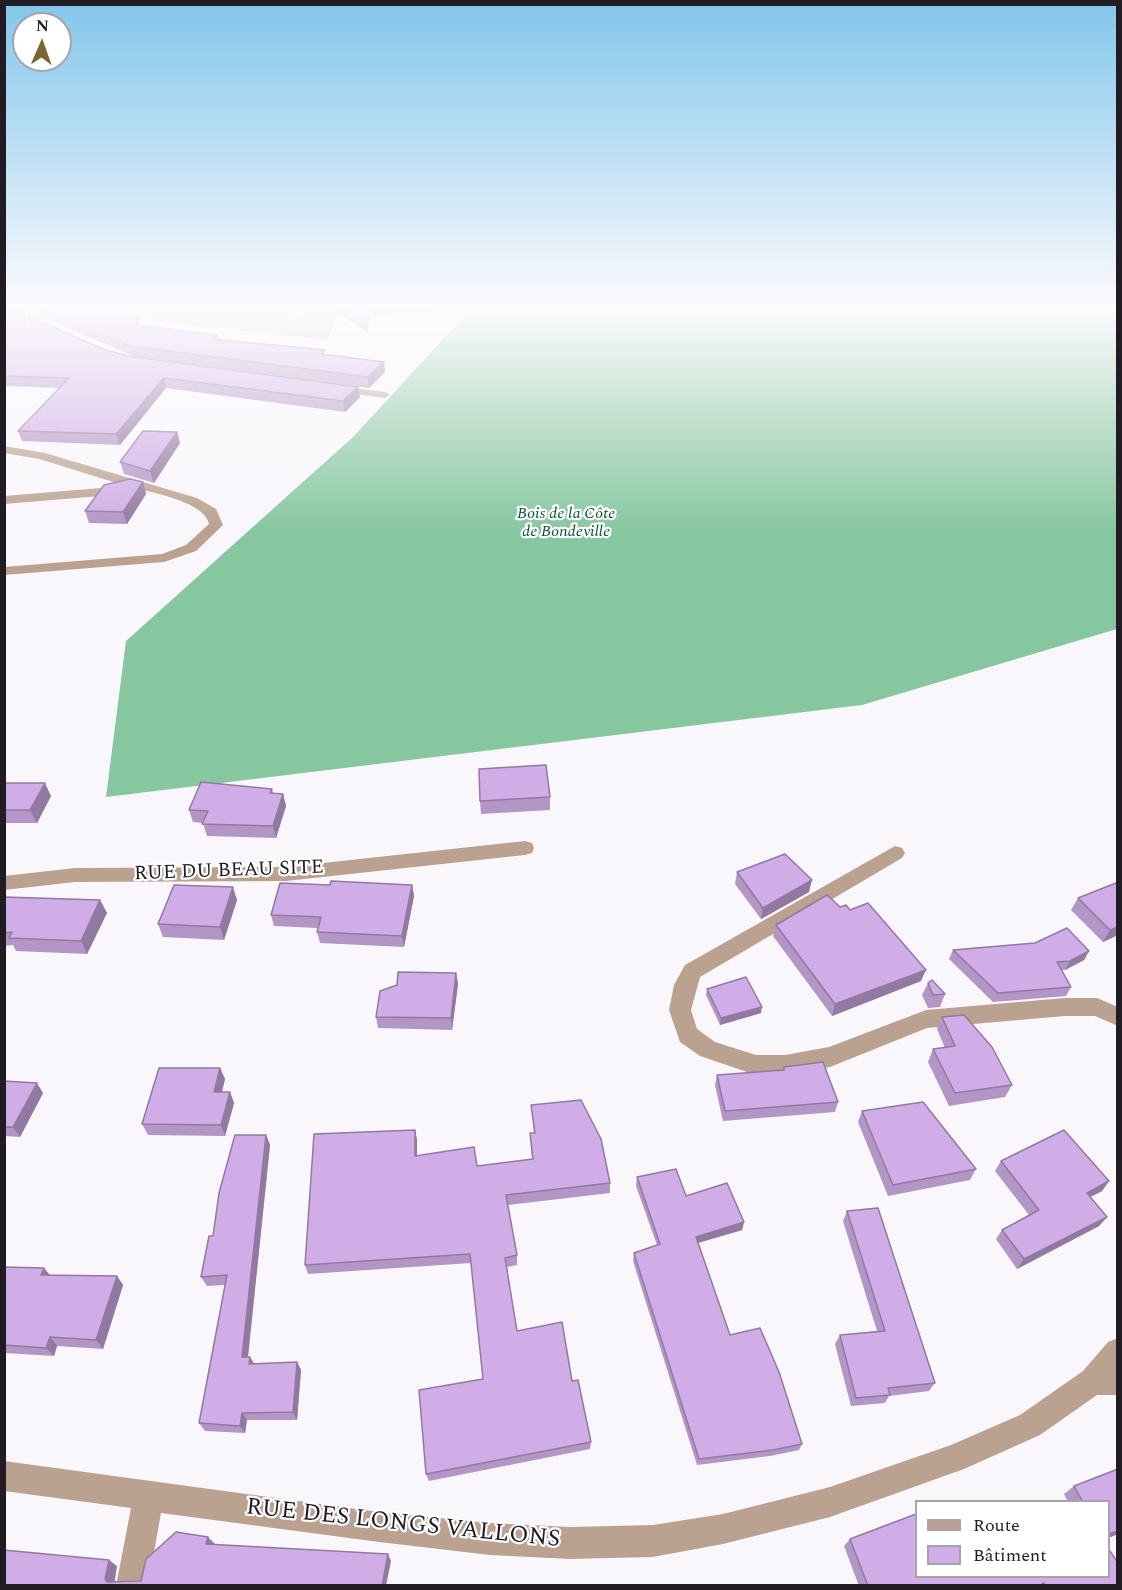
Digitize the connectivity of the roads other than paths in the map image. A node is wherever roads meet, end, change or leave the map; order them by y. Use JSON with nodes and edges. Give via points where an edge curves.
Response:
{"nodes":[{"id":1,"x":319,"y":387,"type":"edge"},
{"id":2,"x":385,"y":395,"type":"dead end"},
{"id":3,"x":4,"y":449,"type":"edge"},
{"id":4,"x":132,"y":484,"type":"junction"},
{"id":5,"x":4,"y":500,"type":"edge"},
{"id":6,"x":4,"y":571,"type":"edge"},
{"id":7,"x":525,"y":848,"type":"dead end"},
{"id":8,"x":895,"y":853,"type":"dead end"},
{"id":9,"x":4,"y":884,"type":"edge"},
{"id":10,"x":1118,"y":1017,"type":"edge"},
{"id":11,"x":1118,"y":1352,"type":"edge"},
{"id":12,"x":1106,"y":1381,"type":"edge"},
{"id":13,"x":4,"y":1476,"type":"edge"},
{"id":14,"x":149,"y":1496,"type":"junction"},
{"id":15,"x":132,"y":1586,"type":"edge"}],
"edges":[{"from":1,"to":2,"type":"street"},
{"from":3,"to":4,"type":"street","via":[[41,456]]},
{"from":4,"to":5,"type":"street","via":[[101,492]]},
{"from":4,"to":6,"type":"street","via":[[204,506],[211,510],[216,525],[191,548],[164,558]]},
{"from":7,"to":9,"type":"street","name":"RUE DU BEAU SITE","via":[[286,874],[75,875]]},
{"from":8,"to":10,"type":"street","via":[[692,971],[680,1010],[688,1035],[708,1049],[730,1057],[756,1065],[785,1065],[830,1057],[926,1019],[1065,1007],[1097,1007]]},
{"from":11,"to":12,"type":"street","name":"RUE DES LONGS VALLONS"},
{"from":12,"to":14,"type":"street","name":"RUE DES LONGS VALLONS","via":[[1030,1425],[954,1459],[830,1502],[723,1529],[652,1540],[570,1543],[490,1539]]},
{"from":13,"to":14,"type":"street","name":"RUE DES LONGS VALLONS"},
{"from":14,"to":15,"type":"street"}]}
